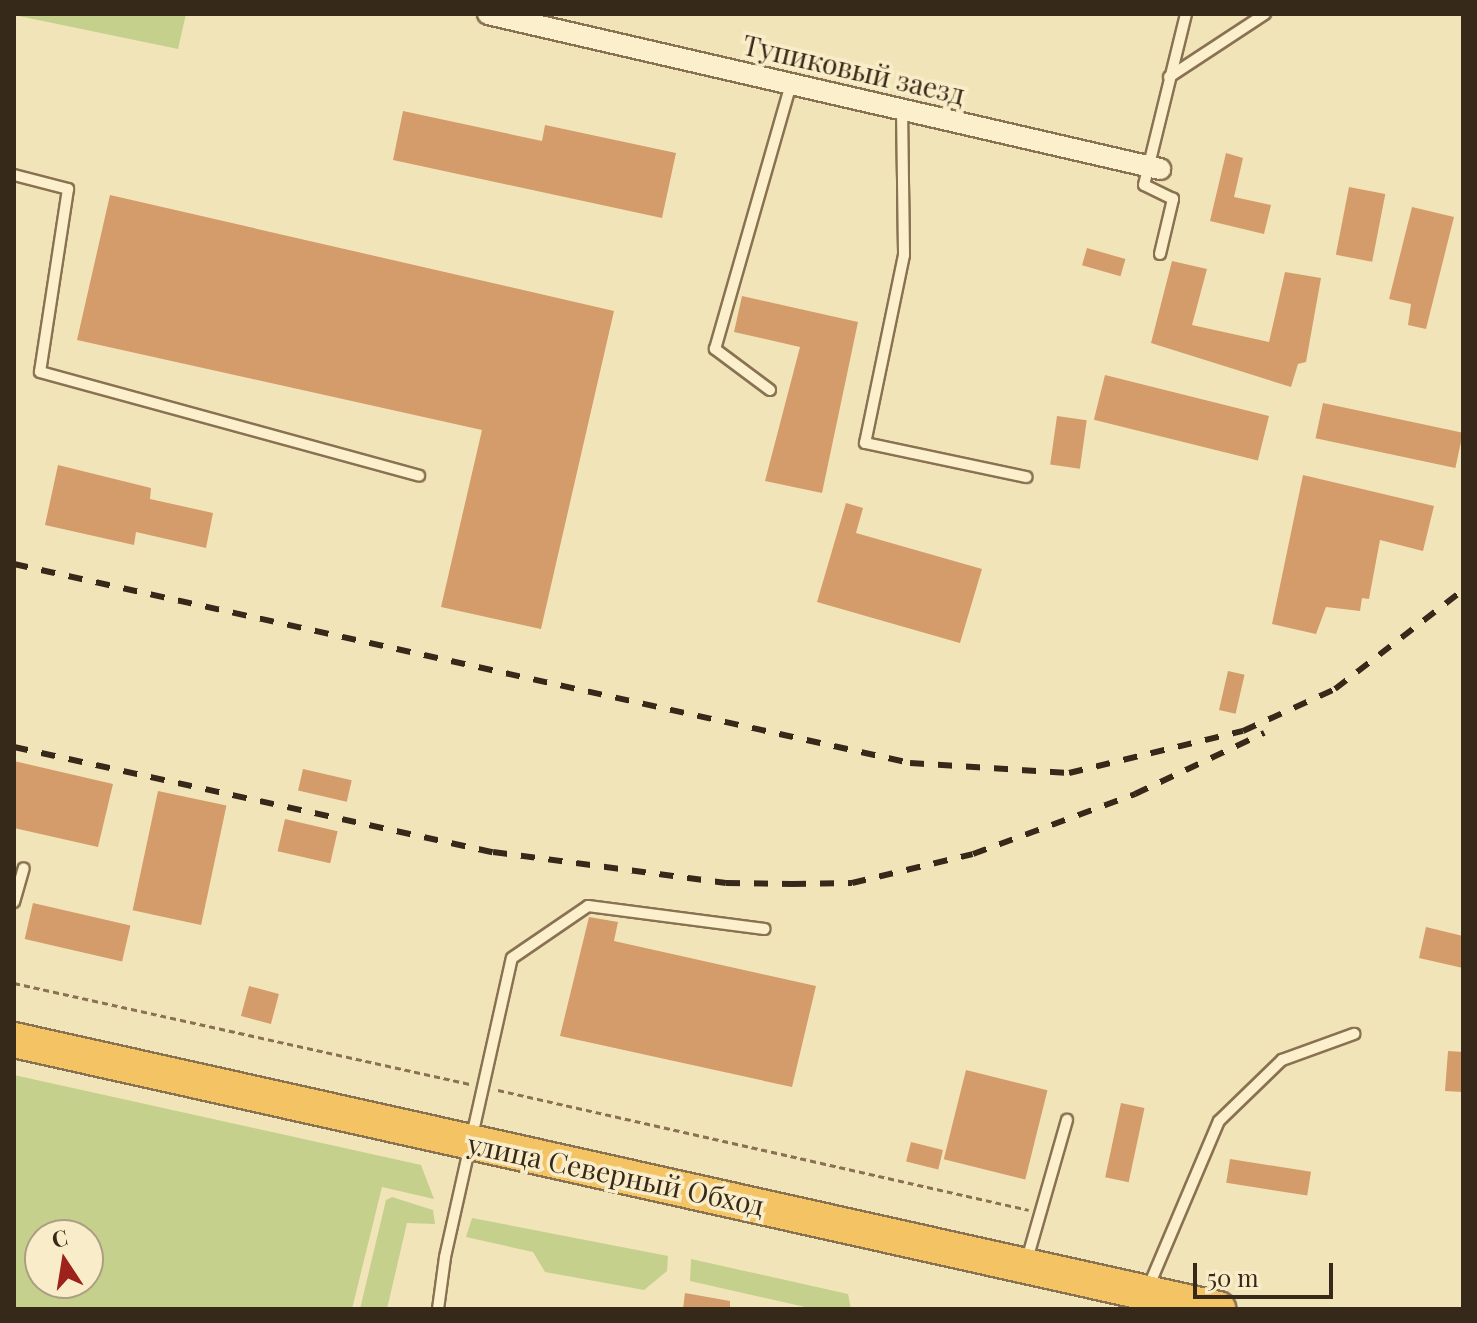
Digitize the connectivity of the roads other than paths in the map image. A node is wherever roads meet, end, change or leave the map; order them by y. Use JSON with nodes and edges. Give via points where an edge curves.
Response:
{"nodes":[{"id":1,"x":1186,"y":14,"type":"edge"},
{"id":2,"x":1265,"y":14,"type":"edge"},
{"id":3,"x":497,"y":15,"type":"edge"},
{"id":4,"x":1169,"y":77,"type":"junction"},
{"id":5,"x":791,"y":84,"type":"junction"},
{"id":6,"x":902,"y":109,"type":"junction"},
{"id":7,"x":1153,"y":167,"type":"junction"},
{"id":8,"x":14,"y":175,"type":"edge"},
{"id":9,"x":1160,"y":254,"type":"dead end"},
{"id":10,"x":770,"y":390,"type":"dead end"},
{"id":11,"x":419,"y":476,"type":"dead end"},
{"id":12,"x":1026,"y":477,"type":"dead end"},
{"id":13,"x":24,"y":868,"type":"dead end"},
{"id":14,"x":14,"y":902,"type":"edge"},
{"id":15,"x":765,"y":929,"type":"dead end"},
{"id":16,"x":1354,"y":1034,"type":"dead end"},
{"id":17,"x":14,"y":1040,"type":"edge"},
{"id":18,"x":1067,"y":1120,"type":"dead end"},
{"id":19,"x":472,"y":1142,"type":"junction"},
{"id":20,"x":1025,"y":1265,"type":"junction"},
{"id":21,"x":1145,"y":1301,"type":"edge"},
{"id":22,"x":438,"y":1309,"type":"edge"},
{"id":23,"x":1218,"y":1309,"type":"edge"}],
"edges":[{"from":1,"to":4,"type":"lane"},
{"from":2,"to":4,"type":"lane"},
{"from":3,"to":5,"type":"street","name":"Тупиковый заезд"},
{"from":4,"to":7,"type":"lane"},
{"from":5,"to":6,"type":"street","name":"Тупиковый заезд"},
{"from":5,"to":10,"type":"lane","via":[[715,349]]},
{"from":6,"to":7,"type":"street","name":"Тупиковый заезд"},
{"from":6,"to":12,"type":"lane","via":[[904,255],[865,443]]},
{"from":7,"to":9,"type":"lane","via":[[1144,185],[1173,199]]},
{"from":8,"to":11,"type":"lane","via":[[68,189],[40,372]]},
{"from":13,"to":14,"type":"lane"},
{"from":15,"to":19,"type":"lane","via":[[588,906],[512,958]]},
{"from":16,"to":21,"type":"lane","via":[[1282,1060],[1219,1121]]},
{"from":17,"to":19,"type":"highway","name":"улица Северный Обход"},
{"from":18,"to":20,"type":"lane"},
{"from":19,"to":20,"type":"highway","name":"улица Северный Обход"},
{"from":19,"to":22,"type":"lane"},
{"from":20,"to":21,"type":"highway","name":"улица Северный Обход"},
{"from":21,"to":23,"type":"highway","name":"улица Северный Обход"}]}
